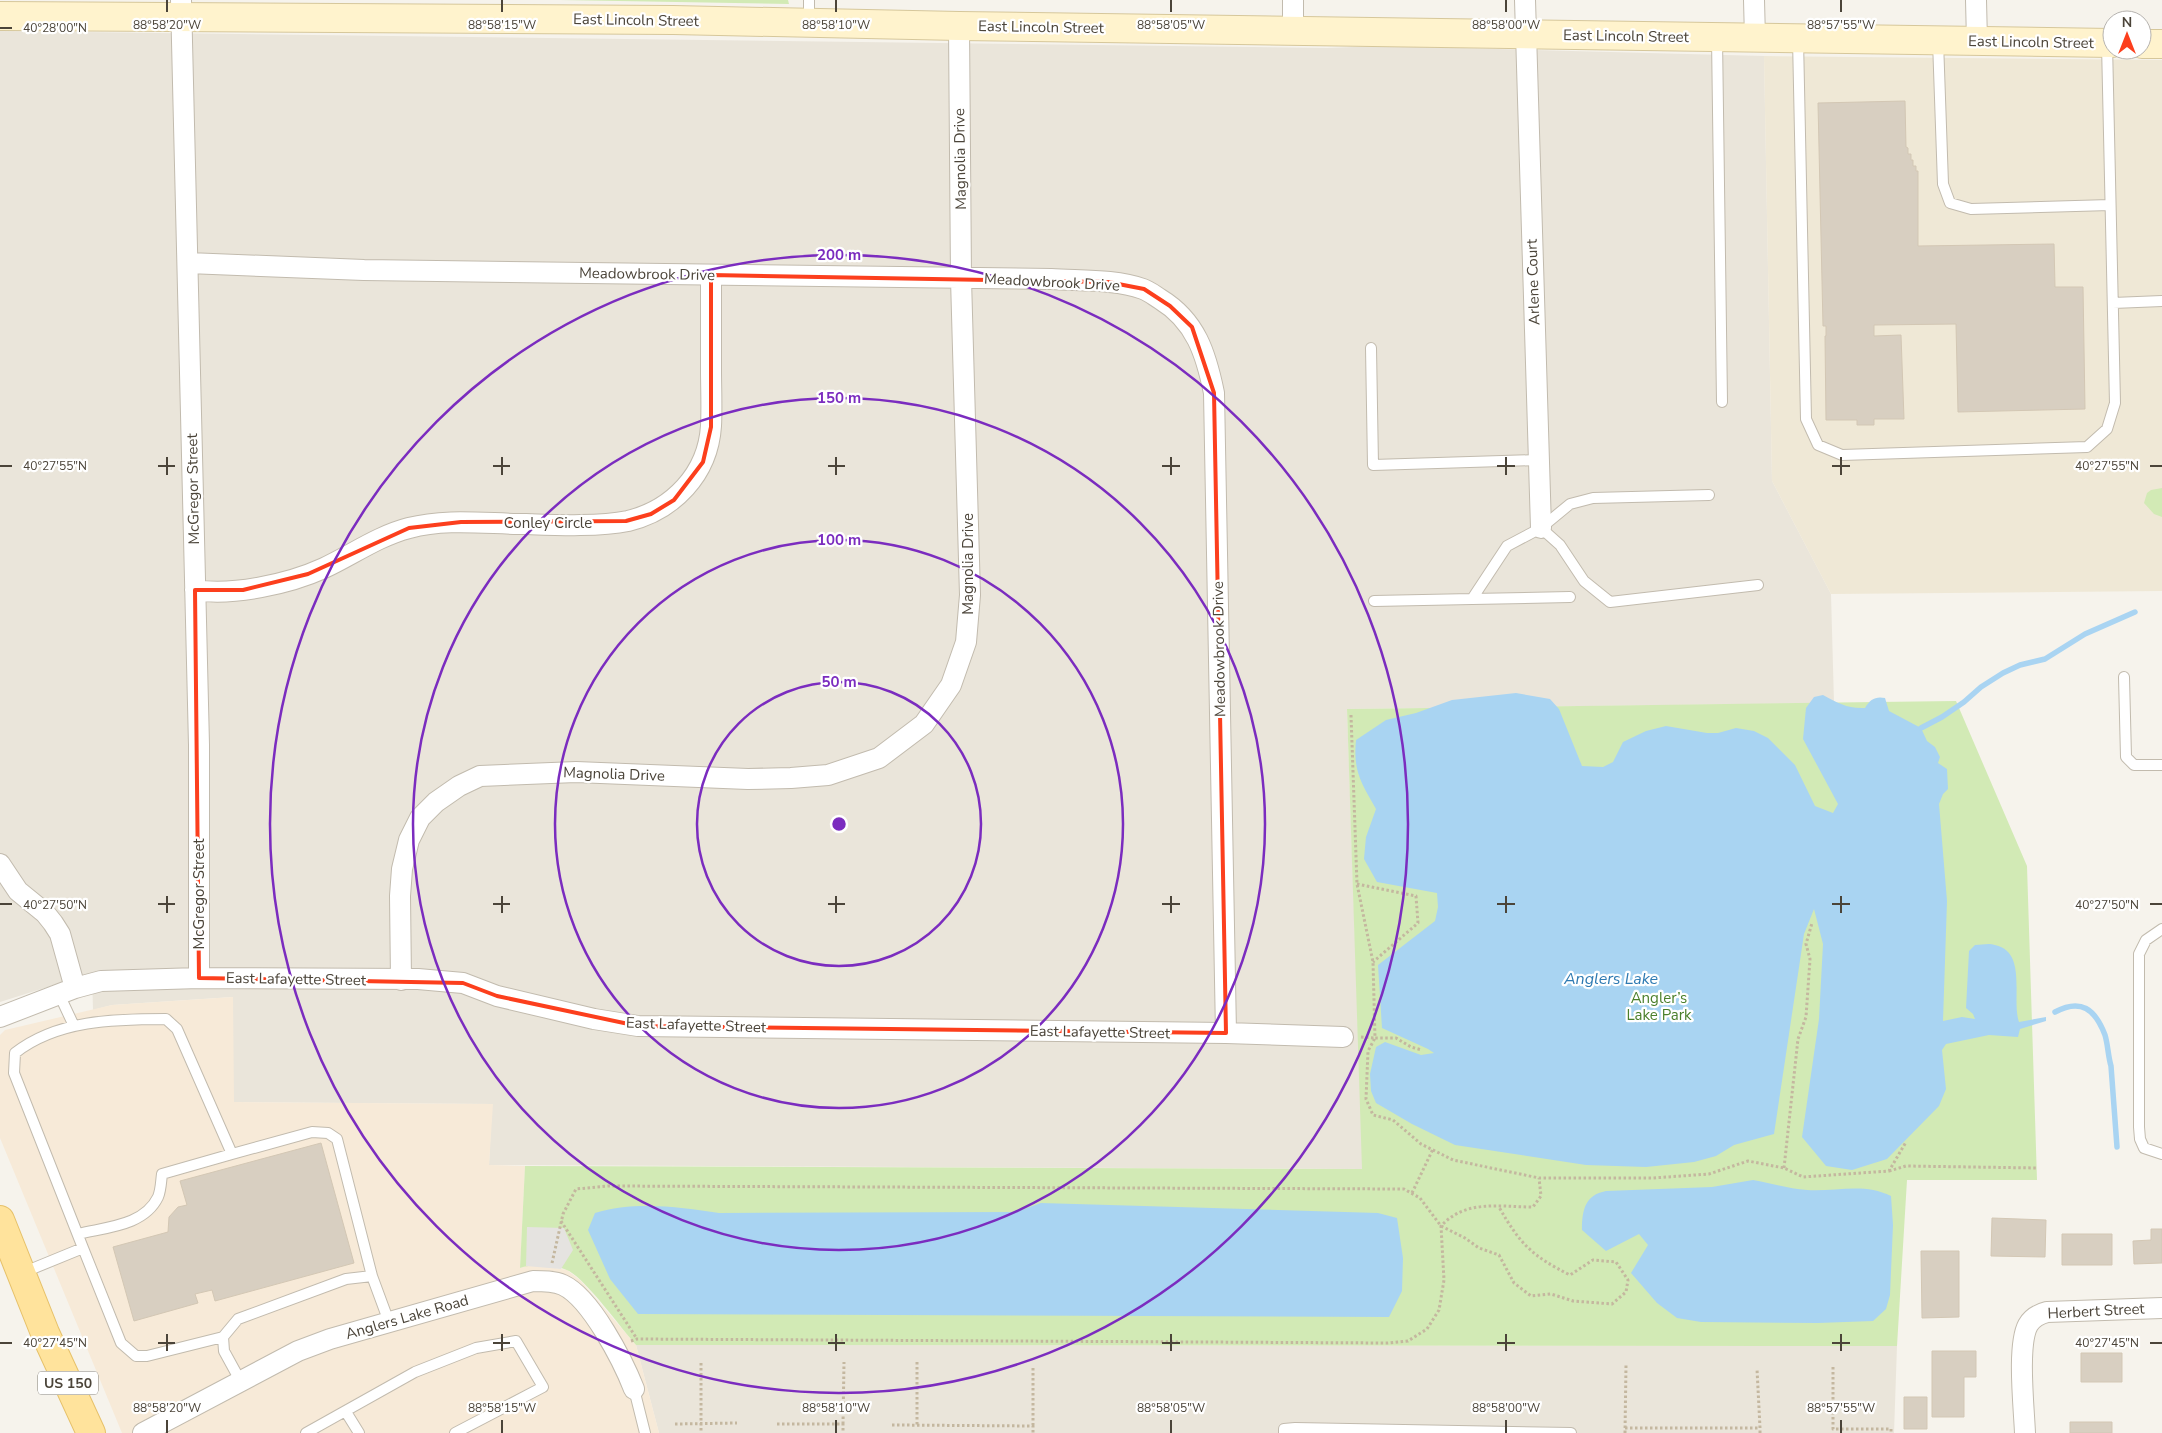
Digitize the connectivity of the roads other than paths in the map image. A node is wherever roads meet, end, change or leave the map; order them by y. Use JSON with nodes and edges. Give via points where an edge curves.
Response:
{"nodes":[{"id":1,"x":1293,"y":0,"type":"edge"},
{"id":2,"x":1526,"y":0,"type":"edge"},
{"id":3,"x":1754,"y":0,"type":"edge"},
{"id":4,"x":1976,"y":0,"type":"edge"},
{"id":5,"x":181,"y":8,"type":"edge"},
{"id":6,"x":809,"y":11,"type":"edge"},
{"id":7,"x":0,"y":16,"type":"edge"},
{"id":8,"x":959,"y":26,"type":"junction"},
{"id":9,"x":1293,"y":30,"type":"junction"},
{"id":10,"x":1526,"y":35,"type":"junction"},
{"id":11,"x":1717,"y":37,"type":"junction"},
{"id":12,"x":1754,"y":38,"type":"junction"},
{"id":13,"x":1798,"y":38,"type":"junction"},
{"id":14,"x":1938,"y":40,"type":"junction"},
{"id":15,"x":1977,"y":41,"type":"junction"},
{"id":16,"x":2102,"y":43,"type":"edge"},
{"id":17,"x":2109,"y":60,"type":"edge"},
{"id":18,"x":2110,"y":205,"type":"junction"},
{"id":19,"x":188,"y":263,"type":"junction"},
{"id":20,"x":711,"y":275,"type":"junction"},
{"id":21,"x":961,"y":279,"type":"junction"},
{"id":22,"x":2162,"y":302,"type":"edge"},
{"id":23,"x":2113,"y":303,"type":"junction"},
{"id":24,"x":1371,"y":348,"type":"dead end"},
{"id":25,"x":1722,"y":402,"type":"dead end"},
{"id":26,"x":1538,"y":460,"type":"junction"},
{"id":27,"x":1710,"y":495,"type":"dead end"},
{"id":28,"x":1541,"y":528,"type":"junction"},
{"id":29,"x":1758,"y":585,"type":"dead end"},
{"id":30,"x":195,"y":590,"type":"junction"},
{"id":31,"x":1570,"y":598,"type":"dead end"},
{"id":32,"x":1472,"y":599,"type":"junction"},
{"id":33,"x":1374,"y":601,"type":"dead end"},
{"id":34,"x":2124,"y":677,"type":"dead end"},
{"id":35,"x":2162,"y":765,"type":"edge"},
{"id":36,"x":0,"y":864,"type":"edge"},
{"id":37,"x":2162,"y":929,"type":"edge"},
{"id":38,"x":199,"y":978,"type":"junction"},
{"id":39,"x":401,"y":980,"type":"junction"},
{"id":40,"x":67,"y":991,"type":"junction"},
{"id":41,"x":0,"y":1017,"type":"edge"},
{"id":42,"x":74,"y":1026,"type":"junction"},
{"id":43,"x":1226,"y":1033,"type":"junction"},
{"id":44,"x":1343,"y":1037,"type":"road end"},
{"id":45,"x":232,"y":1154,"type":"junction"},
{"id":46,"x":2162,"y":1154,"type":"edge"},
{"id":47,"x":0,"y":1220,"type":"edge"},
{"id":48,"x":78,"y":1234,"type":"junction"},
{"id":49,"x":83,"y":1248,"type":"junction"},
{"id":50,"x":21,"y":1274,"type":"junction"},
{"id":51,"x":372,"y":1276,"type":"junction"},
{"id":52,"x":2162,"y":1308,"type":"edge"},
{"id":53,"x":389,"y":1322,"type":"junction"},
{"id":54,"x":223,"y":1337,"type":"junction"},
{"id":55,"x":240,"y":1382,"type":"junction"},
{"id":56,"x":634,"y":1389,"type":"joint"},
{"id":57,"x":346,"y":1412,"type":"junction"},
{"id":58,"x":90,"y":1433,"type":"edge"},
{"id":59,"x":143,"y":1433,"type":"edge"},
{"id":60,"x":306,"y":1433,"type":"edge"},
{"id":61,"x":359,"y":1433,"type":"edge"},
{"id":62,"x":455,"y":1433,"type":"edge"},
{"id":63,"x":644,"y":1433,"type":"edge"},
{"id":64,"x":1284,"y":1433,"type":"edge"},
{"id":65,"x":1571,"y":1433,"type":"edge"},
{"id":66,"x":2025,"y":1433,"type":"edge"}],
"edges":[{"from":1,"to":9,"type":"street"},
{"from":2,"to":10,"type":"street","name":"Arlene Court"},
{"from":3,"to":12,"type":"street"},
{"from":4,"to":15,"type":"street"},
{"from":5,"to":6,"type":"main road","name":"East Lincoln Street","via":[[664,20]]},
{"from":5,"to":7,"type":"main road","name":"East Lincoln Street"},
{"from":5,"to":19,"type":"street","name":"McGregor Street"},
{"from":6,"to":8,"type":"main road","name":"East Lincoln Street"},
{"from":8,"to":9,"type":"main road","name":"East Lincoln Street"},
{"from":8,"to":21,"type":"street","name":"Magnolia Drive"},
{"from":9,"to":10,"type":"main road","name":"East Lincoln Street"},
{"from":10,"to":11,"type":"main road","name":"East Lincoln Street"},
{"from":10,"to":26,"type":"street","name":"Arlene Court"},
{"from":11,"to":12,"type":"main road","name":"East Lincoln Street"},
{"from":11,"to":25,"type":"lane"},
{"from":12,"to":13,"type":"main road","name":"East Lincoln Street"},
{"from":13,"to":14,"type":"main road","name":"East Lincoln Street"},
{"from":13,"to":23,"type":"lane","via":[[1806,419],[1818,445],[1842,454],[2088,447],[2107,429],[2115,403]]},
{"from":14,"to":15,"type":"main road","name":"East Lincoln Street"},
{"from":14,"to":18,"type":"lane","via":[[1943,184],[1950,203],[1971,209]]},
{"from":15,"to":16,"type":"main road","name":"East Lincoln Street"},
{"from":17,"to":18,"type":"lane"},
{"from":18,"to":23,"type":"lane"},
{"from":19,"to":20,"type":"street","name":"Meadowbrook Drive","via":[[364,270]]},
{"from":19,"to":30,"type":"street","name":"McGregor Street"},
{"from":20,"to":21,"type":"street","name":"Meadowbrook Drive"},
{"from":20,"to":30,"type":"street","name":"Conley Circle","via":[[711,427],[703,462],[674,500],[651,514],[626,521],[461,522],[409,528],[373,541],[308,574],[243,590]]},
{"from":21,"to":39,"type":"street","name":"Magnolia Drive","via":[[970,595],[966,642],[954,677],[924,724],[879,758],[828,775],[748,779],[576,772],[506,774],[480,776],[459,786],[420,818],[409,840],[400,896]]},
{"from":21,"to":43,"type":"street","name":"Meadowbrook Drive","via":[[1108,282],[1144,289],[1170,306],[1192,327],[1203,350],[1214,393]]},
{"from":22,"to":23,"type":"lane"},
{"from":24,"to":26,"type":"lane","via":[[1373,465]]},
{"from":26,"to":28,"type":"street","name":"Arlene Court"},
{"from":27,"to":28,"type":"lane","via":[[1593,498],[1570,504]]},
{"from":28,"to":29,"type":"lane","via":[[1560,545],[1584,581],[1610,602]]},
{"from":28,"to":32,"type":"lane","via":[[1507,546]]},
{"from":30,"to":38,"type":"street","name":"McGregor Street"},
{"from":31,"to":32,"type":"lane"},
{"from":32,"to":33,"type":"lane"},
{"from":34,"to":35,"type":"lane","via":[[2126,757],[2134,765]]},
{"from":36,"to":40,"type":"street","via":[[18,891],[54,923],[60,934]]},
{"from":37,"to":46,"type":"lane","via":[[2146,940],[2139,954],[2140,1139],[2144,1148]]},
{"from":38,"to":39,"type":"street","name":"East Lafayette Street"},
{"from":38,"to":40,"type":"street","name":"East Lafayette Street","via":[[102,981]]},
{"from":39,"to":43,"type":"street","name":"East Lafayette Street","via":[[463,983],[497,996],[638,1026]]},
{"from":40,"to":41,"type":"street","name":"East Lafayette Street"},
{"from":40,"to":42,"type":"lane"},
{"from":42,"to":45,"type":"lane","via":[[166,1018],[177,1029]]},
{"from":42,"to":48,"type":"lane","via":[[31,1041],[15,1053],[14,1074]]},
{"from":43,"to":44,"type":"street","name":"East Lafayette Street"},
{"from":45,"to":48,"type":"lane","via":[[162,1174],[159,1195],[150,1210],[134,1220]]},
{"from":45,"to":51,"type":"lane","via":[[312,1132],[328,1133],[337,1138]]},
{"from":47,"to":50,"type":"main road","number":"US 150"},
{"from":48,"to":49,"type":"lane"},
{"from":49,"to":50,"type":"lane"},
{"from":49,"to":54,"type":"lane","via":[[121,1343],[136,1356]]},
{"from":50,"to":58,"type":"main road","number":"US 150"},
{"from":51,"to":53,"type":"lane"},
{"from":51,"to":54,"type":"lane","via":[[346,1279],[238,1319]]},
{"from":52,"to":66,"type":"street","name":"Herbert Street","via":[[2046,1312],[2032,1319],[2027,1325],[2022,1345]]},
{"from":53,"to":55,"type":"street","name":"Anglers Lake Road","via":[[298,1351]]},
{"from":53,"to":56,"type":"street","name":"Anglers Lake Road","via":[[533,1280],[563,1285],[586,1304],[625,1366]]},
{"from":54,"to":55,"type":"lane","via":[[224,1351]]},
{"from":55,"to":59,"type":"street","name":"Anglers Lake Road"},
{"from":56,"to":63,"type":"lane"},
{"from":57,"to":60,"type":"lane"},
{"from":57,"to":61,"type":"lane"},
{"from":57,"to":62,"type":"lane","via":[[415,1372],[476,1348],[516,1340],[543,1387]]},
{"from":64,"to":65,"type":"lane","via":[[1284,1429],[1295,1428]]}]}
